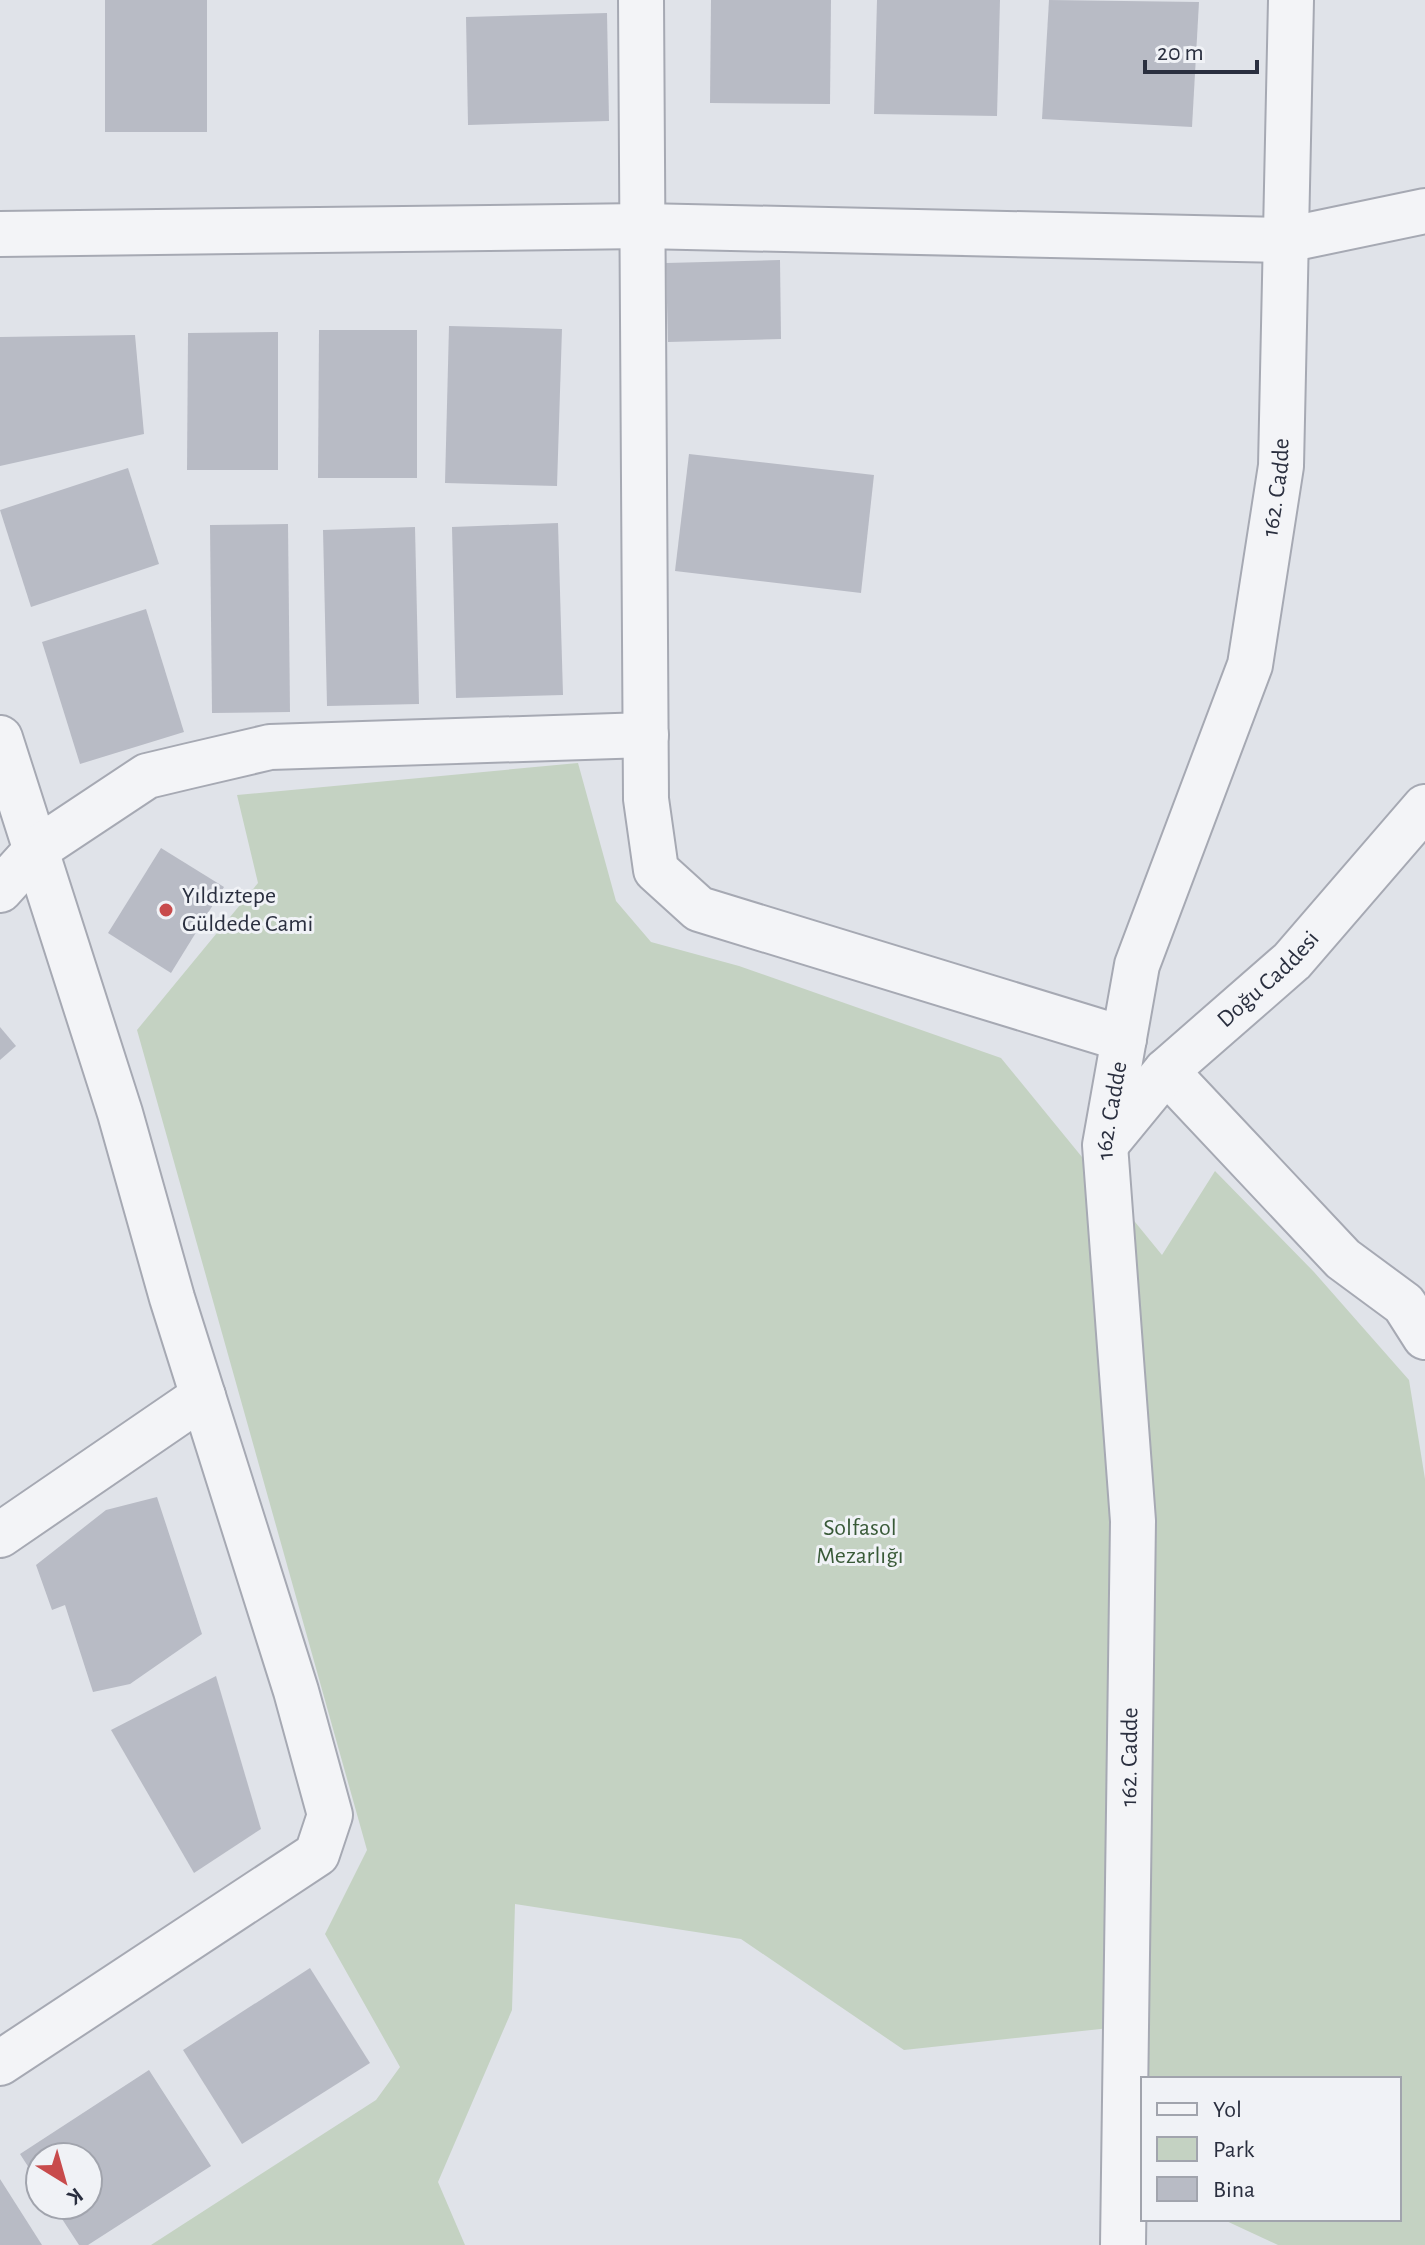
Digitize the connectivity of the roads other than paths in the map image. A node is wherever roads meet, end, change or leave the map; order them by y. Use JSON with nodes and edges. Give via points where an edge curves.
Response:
{"nodes":[{"id":1,"x":641,"y":0,"type":"edge"},
{"id":2,"x":1291,"y":0,"type":"edge"},
{"id":3,"x":1425,"y":211,"type":"edge"},
{"id":4,"x":643,"y":226,"type":"junction"},
{"id":5,"x":0,"y":234,"type":"edge"},
{"id":6,"x":1286,"y":240,"type":"junction"},
{"id":7,"x":646,"y":735,"type":"junction"},
{"id":8,"x":0,"y":738,"type":"edge"},
{"id":9,"x":1425,"y":807,"type":"edge"},
{"id":10,"x":37,"y":849,"type":"junction"},
{"id":11,"x":0,"y":890,"type":"edge"},
{"id":12,"x":1124,"y":1039,"type":"junction"},
{"id":13,"x":1166,"y":1071,"type":"junction"},
{"id":14,"x":1105,"y":1145,"type":"junction"},
{"id":15,"x":1425,"y":1337,"type":"edge"},
{"id":16,"x":203,"y":1396,"type":"junction"},
{"id":17,"x":0,"y":1535,"type":"edge"},
{"id":18,"x":0,"y":2063,"type":"edge"},
{"id":19,"x":1123,"y":2245,"type":"edge"}],
"edges":[{"from":1,"to":4,"type":"street"},
{"from":2,"to":6,"type":"street","name":"162. Cadde"},
{"from":3,"to":6,"type":"street"},
{"from":4,"to":5,"type":"street"},
{"from":4,"to":6,"type":"street"},
{"from":4,"to":7,"type":"street"},
{"from":6,"to":12,"type":"street","name":"162. Cadde","via":[[1281,466],[1250,665],[1137,965]]},
{"from":7,"to":10,"type":"street","via":[[270,747],[147,776]]},
{"from":7,"to":12,"type":"street","via":[[646,799],[656,870],[699,909]]},
{"from":8,"to":10,"type":"street"},
{"from":9,"to":13,"type":"street","name":"Doğu Caddesi","via":[[1292,961]]},
{"from":10,"to":11,"type":"street"},
{"from":10,"to":16,"type":"street"},
{"from":12,"to":14,"type":"street","name":"162. Cadde"},
{"from":13,"to":14,"type":"street","name":"Doğu Caddesi"},
{"from":13,"to":15,"type":"street","via":[[1343,1259],[1404,1304]]},
{"from":14,"to":19,"type":"street","name":"162. Cadde","via":[[1133,1521]]},
{"from":16,"to":17,"type":"street"},
{"from":16,"to":18,"type":"street","via":[[330,1815],[317,1854]]}]}
